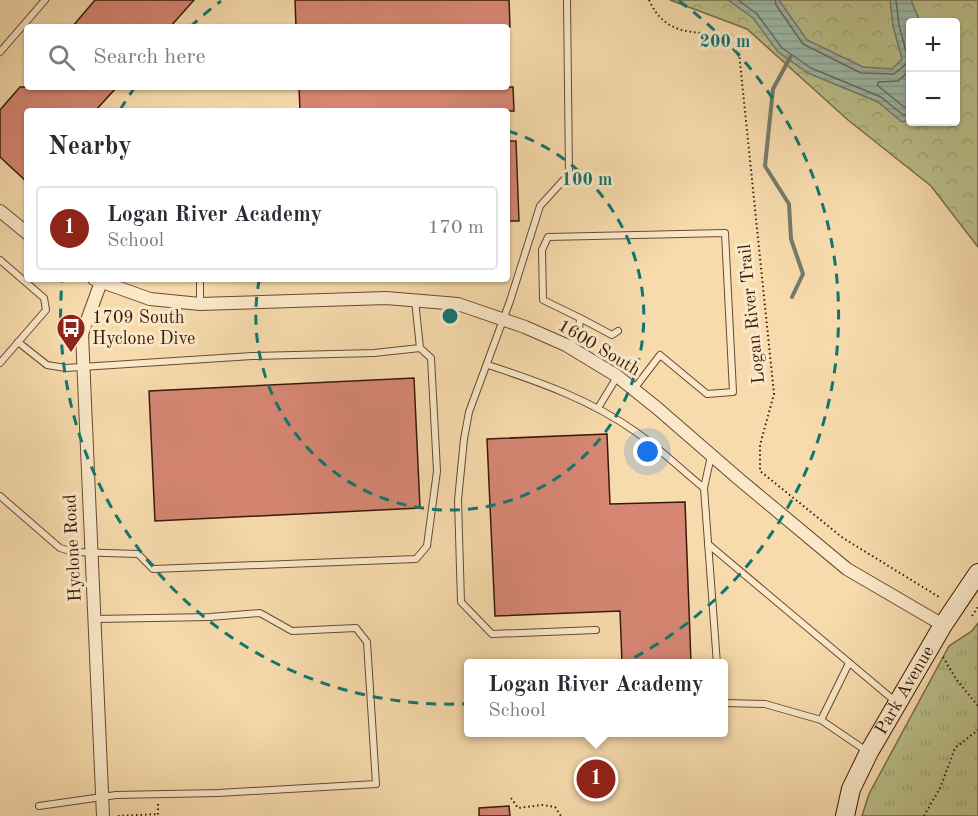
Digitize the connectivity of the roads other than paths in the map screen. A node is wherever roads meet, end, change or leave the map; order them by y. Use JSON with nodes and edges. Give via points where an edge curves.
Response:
{"nodes":[{"id":1,"x":45,"y":0,"type":"edge"},
{"id":2,"x":567,"y":0,"type":"edge"},
{"id":3,"x":24,"y":24,"type":"edge"},
{"id":4,"x":24,"y":24,"type":"edge"},
{"id":5,"x":0,"y":52,"type":"edge"},
{"id":6,"x":0,"y":211,"type":"edge"},
{"id":7,"x":24,"y":231,"type":"edge"},
{"id":8,"x":0,"y":260,"type":"edge"},
{"id":9,"x":24,"y":281,"type":"edge"},
{"id":10,"x":25,"y":282,"type":"edge"},
{"id":11,"x":98,"y":282,"type":"edge"},
{"id":12,"x":101,"y":282,"type":"edge"},
{"id":13,"x":200,"y":282,"type":"edge"},
{"id":14,"x":415,"y":299,"type":"junction"},
{"id":15,"x":200,"y":304,"type":"junction"},
{"id":16,"x":580,"y":318,"type":"junction"},
{"id":17,"x":503,"y":320,"type":"junction"},
{"id":18,"x":618,"y":331,"type":"dead end"},
{"id":19,"x":18,"y":342,"type":"junction"},
{"id":20,"x":570,"y":347,"type":"junction"},
{"id":21,"x":420,"y":348,"type":"junction"},
{"id":22,"x":0,"y":363,"type":"edge"},
{"id":23,"x":488,"y":365,"type":"junction"},
{"id":24,"x":83,"y":366,"type":"junction"},
{"id":25,"x":617,"y":376,"type":"junction"},
{"id":26,"x":634,"y":389,"type":"junction"},
{"id":27,"x":598,"y":408,"type":"junction"},
{"id":28,"x":712,"y":455,"type":"junction"},
{"id":29,"x":704,"y":488,"type":"junction"},
{"id":30,"x":0,"y":496,"type":"edge"},
{"id":31,"x":708,"y":544,"type":"junction"},
{"id":32,"x":91,"y":552,"type":"junction"},
{"id":33,"x":978,"y":573,"type":"edge"},
{"id":34,"x":95,"y":619,"type":"junction"},
{"id":35,"x":596,"y":630,"type":"dead end"},
{"id":36,"x":938,"y":633,"type":"junction"},
{"id":37,"x":717,"y":659,"type":"edge"},
{"id":38,"x":849,"y":663,"type":"junction"},
{"id":39,"x":728,"y":703,"type":"edge"},
{"id":40,"x":896,"y":703,"type":"junction"},
{"id":41,"x":821,"y":720,"type":"junction"},
{"id":42,"x":869,"y":752,"type":"junction"},
{"id":43,"x":102,"y":797,"type":"junction"},
{"id":44,"x":39,"y":806,"type":"dead end"},
{"id":45,"x":103,"y":816,"type":"edge"},
{"id":46,"x":845,"y":816,"type":"edge"}],
"edges":[{"from":1,"to":3,"type":"lane"},
{"from":2,"to":17,"type":"lane","via":[[569,174],[540,206]]},
{"from":4,"to":5,"type":"lane"},
{"from":6,"to":7,"type":"street"},
{"from":8,"to":9,"type":"lane"},
{"from":10,"to":19,"type":"lane","via":[[44,298],[46,310]]},
{"from":11,"to":24,"type":"street","name":"Hyclone Road","via":[[81,333]]},
{"from":12,"to":15,"type":"street","name":"1600 South","via":[[150,298]]},
{"from":13,"to":15,"type":"lane"},
{"from":14,"to":15,"type":"street","name":"1600 South"},
{"from":14,"to":17,"type":"street","name":"1600 South","via":[[458,304]]},
{"from":14,"to":21,"type":"lane"},
{"from":16,"to":18,"type":"lane","via":[[612,335]]},
{"from":16,"to":20,"type":"lane","via":[[579,332]]},
{"from":16,"to":26,"type":"lane","via":[[543,300],[542,250],[548,237],[725,232],[733,392],[707,394],[660,355]]},
{"from":17,"to":20,"type":"street","name":"1600 South"},
{"from":17,"to":23,"type":"lane"},
{"from":19,"to":22,"type":"lane"},
{"from":19,"to":24,"type":"lane","via":[[47,365]]},
{"from":20,"to":25,"type":"street","name":"1600 South"},
{"from":21,"to":24,"type":"lane"},
{"from":21,"to":32,"type":"lane","via":[[431,358],[437,471],[427,546],[416,559],[153,569],[138,554]]},
{"from":23,"to":27,"type":"lane","via":[[544,383]]},
{"from":23,"to":35,"type":"lane","via":[[469,412],[464,439],[458,500],[461,602],[492,634]]},
{"from":24,"to":32,"type":"street","name":"Hyclone Road"},
{"from":25,"to":26,"type":"street","name":"1600 South"},
{"from":25,"to":27,"type":"lane"},
{"from":26,"to":28,"type":"street","name":"1600 South"},
{"from":27,"to":29,"type":"lane","via":[[636,432]]},
{"from":28,"to":29,"type":"lane"},
{"from":28,"to":36,"type":"street","name":"1600 South","via":[[847,569]]},
{"from":29,"to":31,"type":"lane"},
{"from":30,"to":32,"type":"lane","via":[[60,548]]},
{"from":31,"to":37,"type":"lane"},
{"from":31,"to":38,"type":"lane"},
{"from":32,"to":34,"type":"street","name":"Hyclone Road"},
{"from":33,"to":36,"type":"street","name":"Park Avenue"},
{"from":34,"to":43,"type":"street","name":"Hyclone Road"},
{"from":34,"to":43,"type":"lane","via":[[260,613],[292,631],[356,628],[367,642],[376,784]]},
{"from":36,"to":40,"type":"street","name":"Park Avenue"},
{"from":38,"to":40,"type":"lane"},
{"from":38,"to":41,"type":"lane"},
{"from":39,"to":41,"type":"lane","via":[[765,704]]},
{"from":40,"to":42,"type":"street","name":"Park Avenue"},
{"from":41,"to":42,"type":"lane"},
{"from":42,"to":46,"type":"street","name":"Park Avenue","via":[[851,789]]},
{"from":43,"to":44,"type":"lane"},
{"from":43,"to":45,"type":"street","name":"Hyclone Road"}]}
